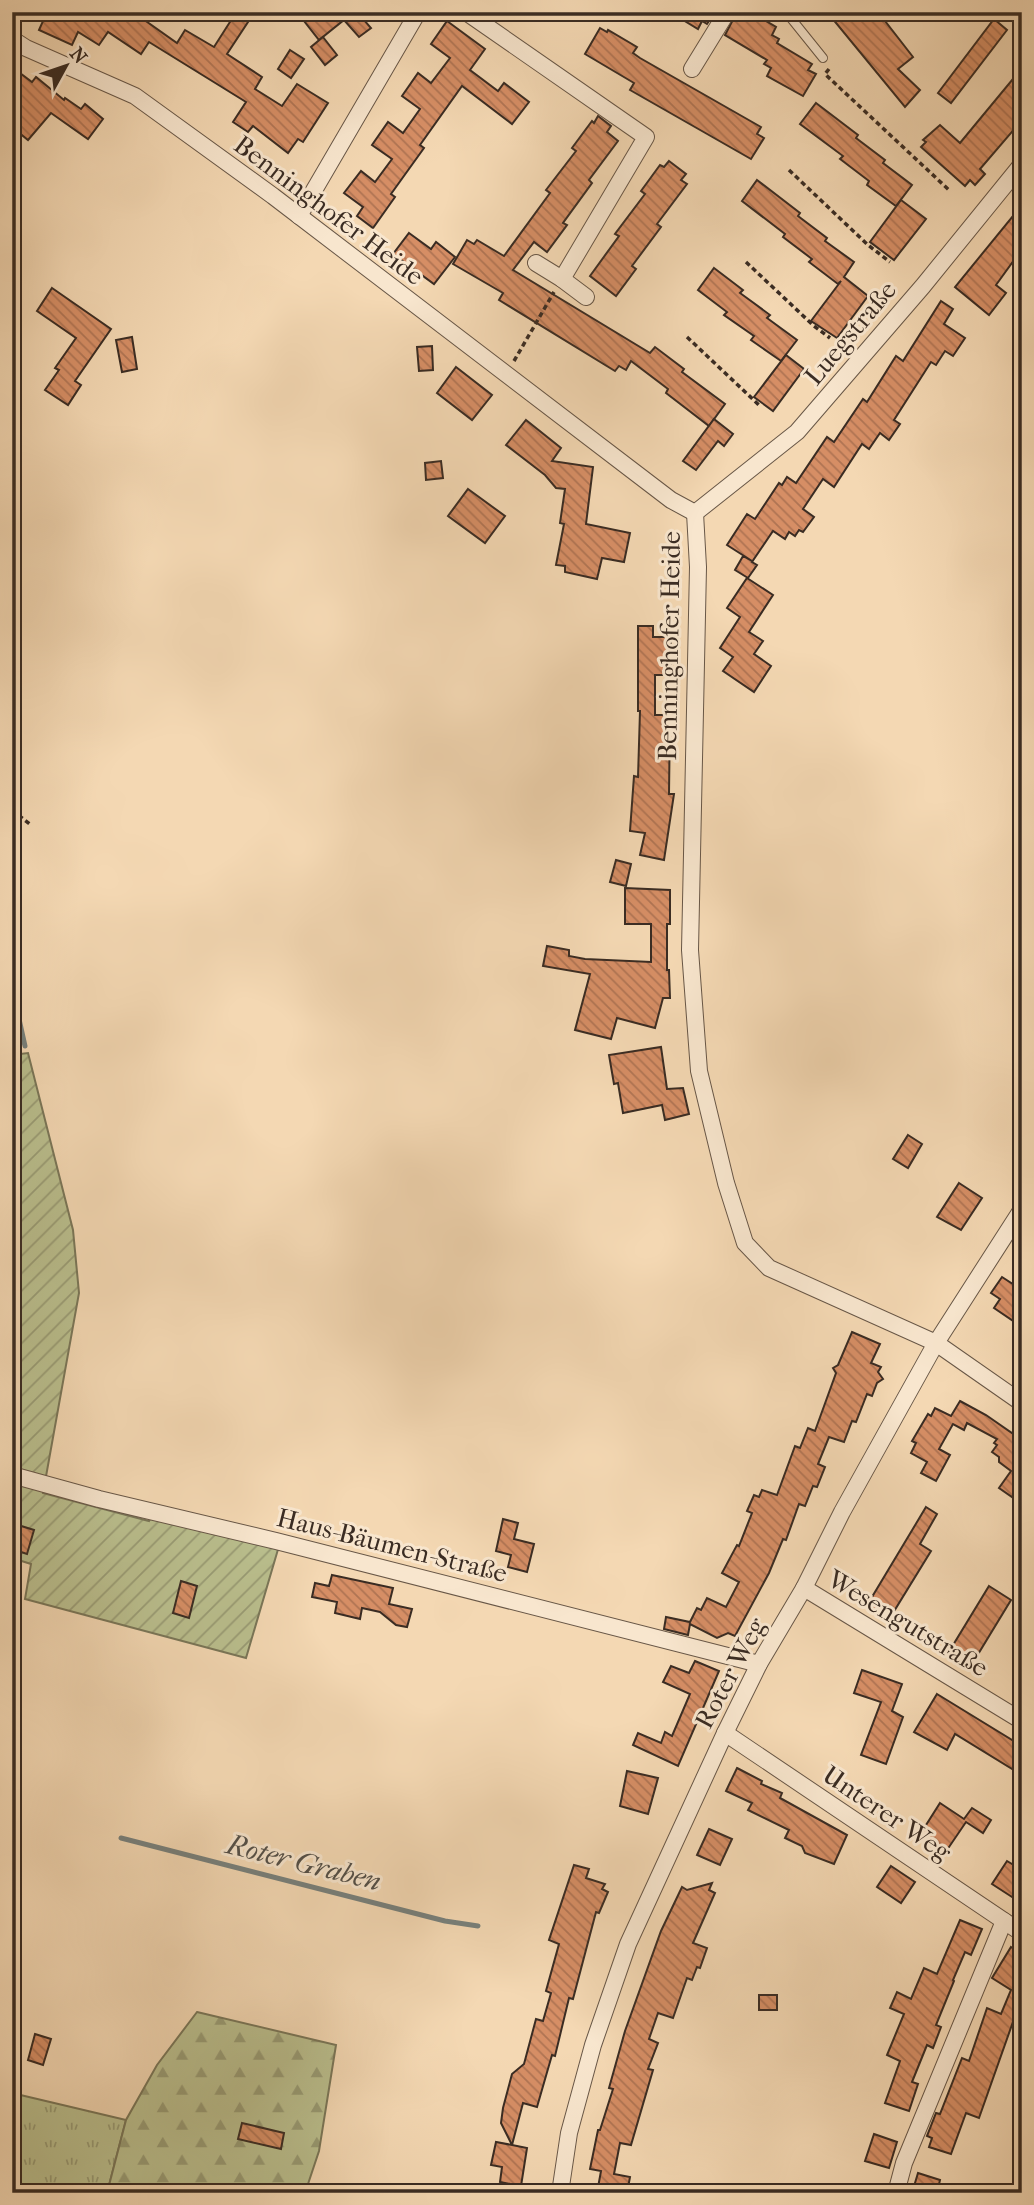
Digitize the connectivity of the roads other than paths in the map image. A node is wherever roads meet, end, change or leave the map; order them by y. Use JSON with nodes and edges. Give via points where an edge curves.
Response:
{"nodes":[{"id":1,"x":418,"y":12,"type":"edge"},
{"id":2,"x":466,"y":12,"type":"edge"},
{"id":3,"x":727,"y":12,"type":"edge"},
{"id":4,"x":786,"y":12,"type":"edge"},
{"id":5,"x":12,"y":39,"type":"edge"},
{"id":6,"x":823,"y":58,"type":"dead end"},
{"id":7,"x":692,"y":69,"type":"dead end"},
{"id":8,"x":1022,"y":164,"type":"edge"},
{"id":9,"x":299,"y":216,"type":"junction"},
{"id":10,"x":536,"y":263,"type":"dead end"},
{"id":11,"x":562,"y":279,"type":"junction"},
{"id":12,"x":586,"y":297,"type":"dead end"},
{"id":13,"x":695,"y":513,"type":"junction"},
{"id":14,"x":1022,"y":1209,"type":"edge"},
{"id":15,"x":936,"y":1343,"type":"junction"},
{"id":16,"x":1022,"y":1403,"type":"edge"},
{"id":17,"x":12,"y":1475,"type":"edge"},
{"id":18,"x":804,"y":1588,"type":"junction"},
{"id":19,"x":759,"y":1664,"type":"junction"},
{"id":20,"x":1022,"y":1721,"type":"edge"},
{"id":21,"x":724,"y":1733,"type":"junction"},
{"id":22,"x":1004,"y":1921,"type":"junction"},
{"id":23,"x":1022,"y":1933,"type":"edge"},
{"id":24,"x":561,"y":2193,"type":"edge"},
{"id":25,"x":896,"y":2193,"type":"edge"}],
"edges":[{"from":1,"to":9,"type":"street"},
{"from":2,"to":11,"type":"street","via":[[646,137]]},
{"from":3,"to":7,"type":"street"},
{"from":4,"to":6,"type":"lane"},
{"from":5,"to":9,"type":"street","name":"Benninghofer Heide","via":[[135,96]]},
{"from":8,"to":13,"type":"street","name":"Luegstraße","via":[[797,432]]},
{"from":9,"to":13,"type":"street","name":"Benninghofer Heide","via":[[671,500]]},
{"from":10,"to":11,"type":"street"},
{"from":11,"to":12,"type":"street"},
{"from":13,"to":15,"type":"street","name":"Benninghofer Heide","via":[[698,567],[690,950],[699,1071],[726,1183],[745,1243],[769,1268]]},
{"from":14,"to":15,"type":"street","name":"Roter Weg"},
{"from":15,"to":16,"type":"street","name":"Benninghofer Heide"},
{"from":15,"to":18,"type":"street","name":"Roter Weg"},
{"from":17,"to":19,"type":"street","name":"Haus-Bäumen-Straße"},
{"from":18,"to":19,"type":"street","name":"Roter Weg"},
{"from":18,"to":20,"type":"street","name":"Wesengutstraße"},
{"from":19,"to":21,"type":"street","name":"Roter Weg"},
{"from":21,"to":22,"type":"street","name":"Unterer Weg"},
{"from":21,"to":24,"type":"street","name":"Roter Weg","via":[[628,1944],[569,2133]]},
{"from":22,"to":23,"type":"street","name":"Unterer Weg"},
{"from":22,"to":25,"type":"street","via":[[904,2163]]}]}
